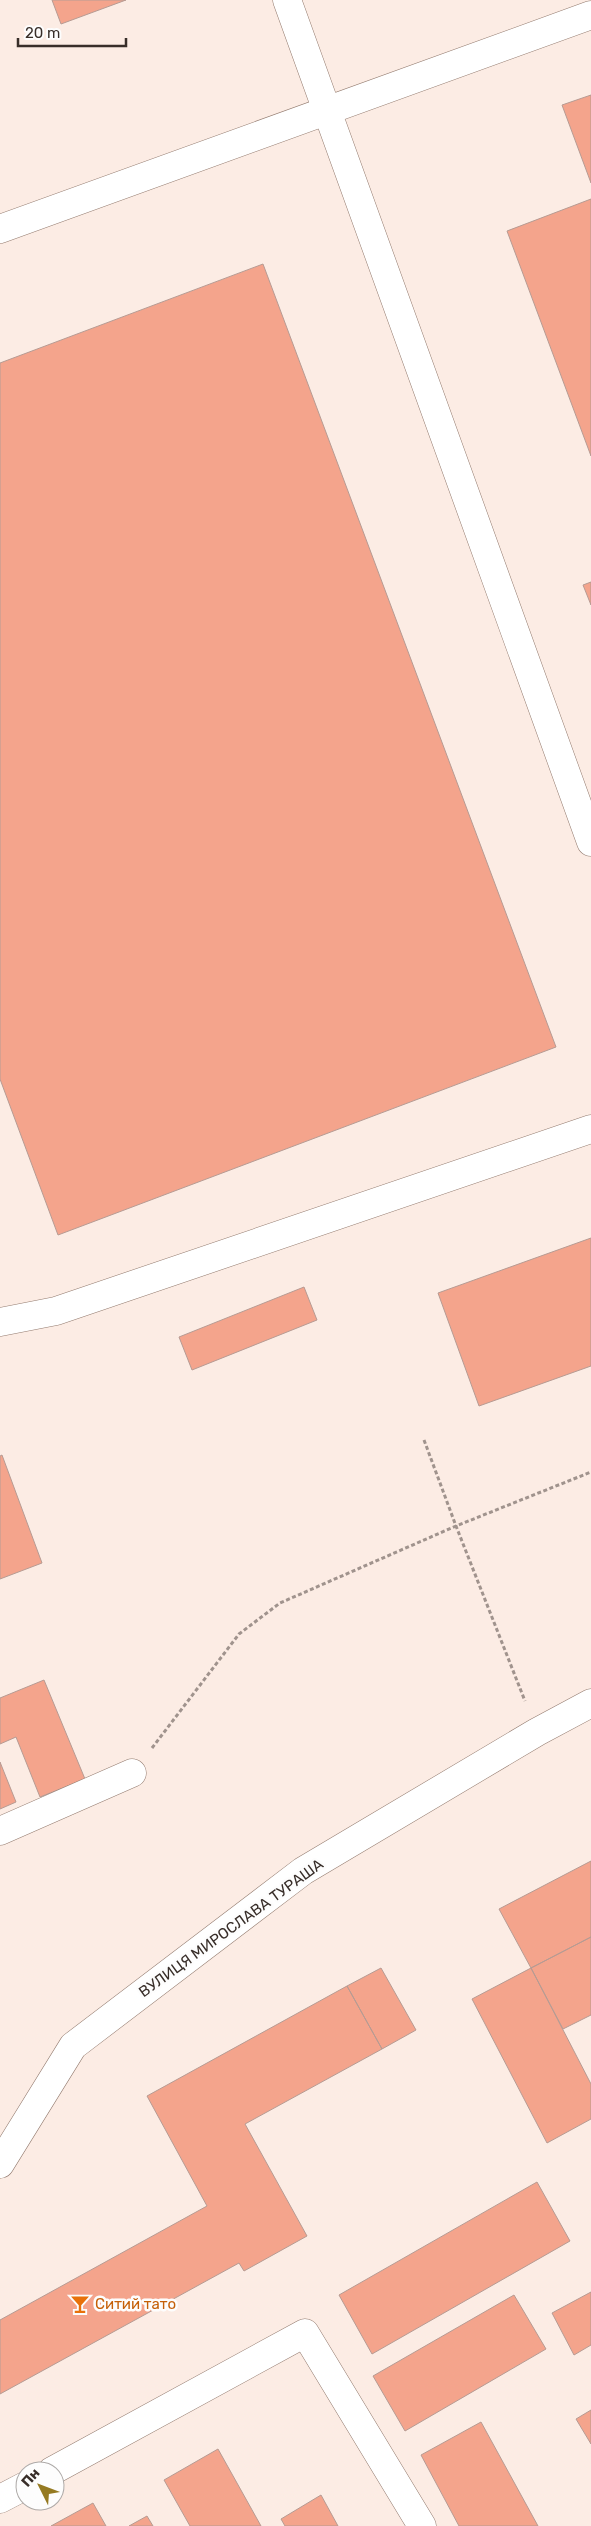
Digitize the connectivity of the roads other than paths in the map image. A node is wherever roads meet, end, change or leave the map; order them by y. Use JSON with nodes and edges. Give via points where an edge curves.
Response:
{"nodes":[{"id":1,"x":287,"y":0,"type":"edge"},
{"id":2,"x":591,"y":15,"type":"edge"},
{"id":3,"x":328,"y":111,"type":"junction"},
{"id":4,"x":0,"y":229,"type":"edge"},
{"id":5,"x":591,"y":842,"type":"edge"},
{"id":6,"x":591,"y":1129,"type":"edge"},
{"id":7,"x":0,"y":1322,"type":"edge"},
{"id":8,"x":591,"y":1703,"type":"edge"},
{"id":9,"x":132,"y":1773,"type":"road end"},
{"id":10,"x":0,"y":1831,"type":"edge"},
{"id":11,"x":0,"y":2164,"type":"edge"},
{"id":12,"x":65,"y":2464,"type":"edge"},
{"id":13,"x":15,"y":2491,"type":"edge"},
{"id":14,"x":0,"y":2499,"type":"edge"},
{"id":15,"x":422,"y":2526,"type":"edge"}],
"edges":[{"from":1,"to":3,"type":"street"},
{"from":2,"to":3,"type":"street"},
{"from":3,"to":4,"type":"street"},
{"from":3,"to":5,"type":"street"},
{"from":6,"to":7,"type":"street","via":[[56,1311]]},
{"from":8,"to":11,"type":"street","name":"ВУЛИЦЯ МИРОСЛАВА ТУРАША","via":[[303,1871],[73,2046]]},
{"from":9,"to":10,"type":"street"},
{"from":12,"to":15,"type":"street","via":[[305,2334]]},
{"from":13,"to":14,"type":"street"}]}
